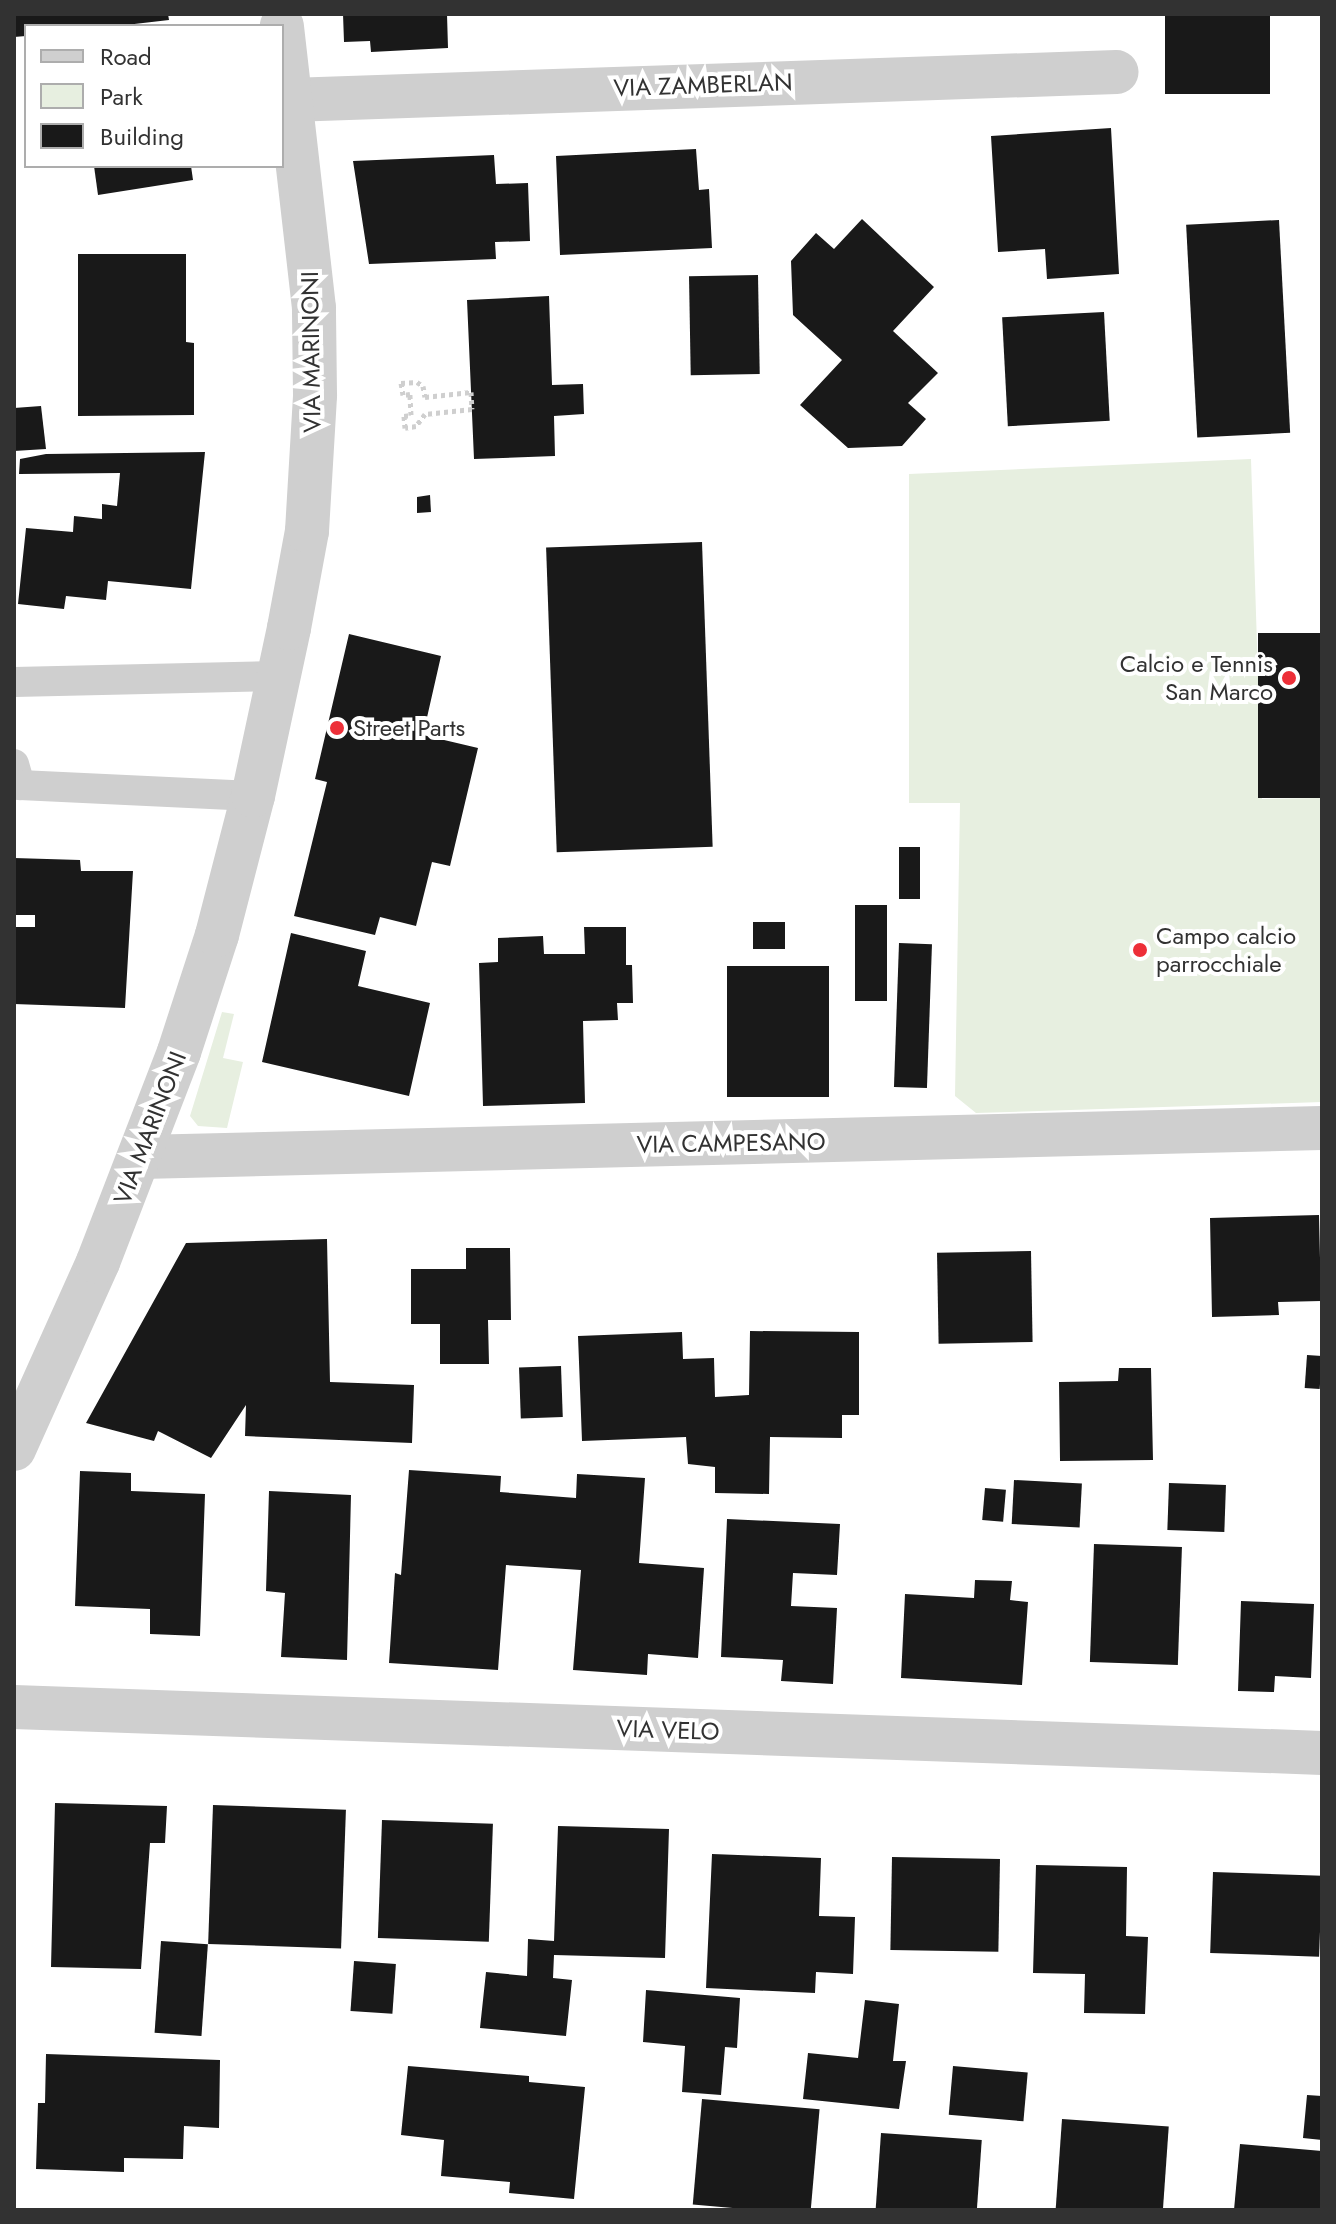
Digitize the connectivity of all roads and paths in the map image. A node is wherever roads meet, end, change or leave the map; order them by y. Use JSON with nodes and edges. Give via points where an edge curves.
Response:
{"nodes":[{"id":1,"x":284,"y":44,"type":"edge"},
{"id":2,"x":1117,"y":72,"type":"dead end"},
{"id":3,"x":290,"y":100,"type":"junction"},
{"id":4,"x":405,"y":428,"type":"joint"},
{"id":5,"x":280,"y":676,"type":"junction"},
{"id":6,"x":14,"y":682,"type":"edge"},
{"id":7,"x":14,"y":764,"type":"edge"},
{"id":8,"x":253,"y":796,"type":"junction"},
{"id":9,"x":1322,"y":1128,"type":"edge"},
{"id":10,"x":141,"y":1157,"type":"junction"},
{"id":11,"x":14,"y":1449,"type":"edge"},
{"id":12,"x":14,"y":1707,"type":"edge"},
{"id":13,"x":1322,"y":1753,"type":"edge"}],
"edges":[{"from":1,"to":3,"type":"street","name":"VIA MARINONI"},
{"from":2,"to":3,"type":"street","name":"VIA ZAMBERLAN"},
{"from":3,"to":5,"type":"street","name":"VIA MARINONI","via":[[314,308],[315,395],[307,531]]},
{"from":4,"to":4,"type":"path","via":[[404,416],[411,415],[410,394],[403,395],[401,383],[417,382],[425,397],[471,392],[472,409],[425,414],[416,426]]},
{"from":5,"to":6,"type":"lane"},
{"from":5,"to":8,"type":"street","name":"VIA MARINONI"},
{"from":7,"to":8,"type":"lane","via":[[20,785]]},
{"from":8,"to":10,"type":"street","name":"VIA MARINONI","via":[[217,935]]},
{"from":9,"to":10,"type":"street","name":"VIA CAMPESANO"},
{"from":10,"to":11,"type":"street","name":"VIA MARINONI"},
{"from":12,"to":13,"type":"street","name":"VIA VELO"}]}
